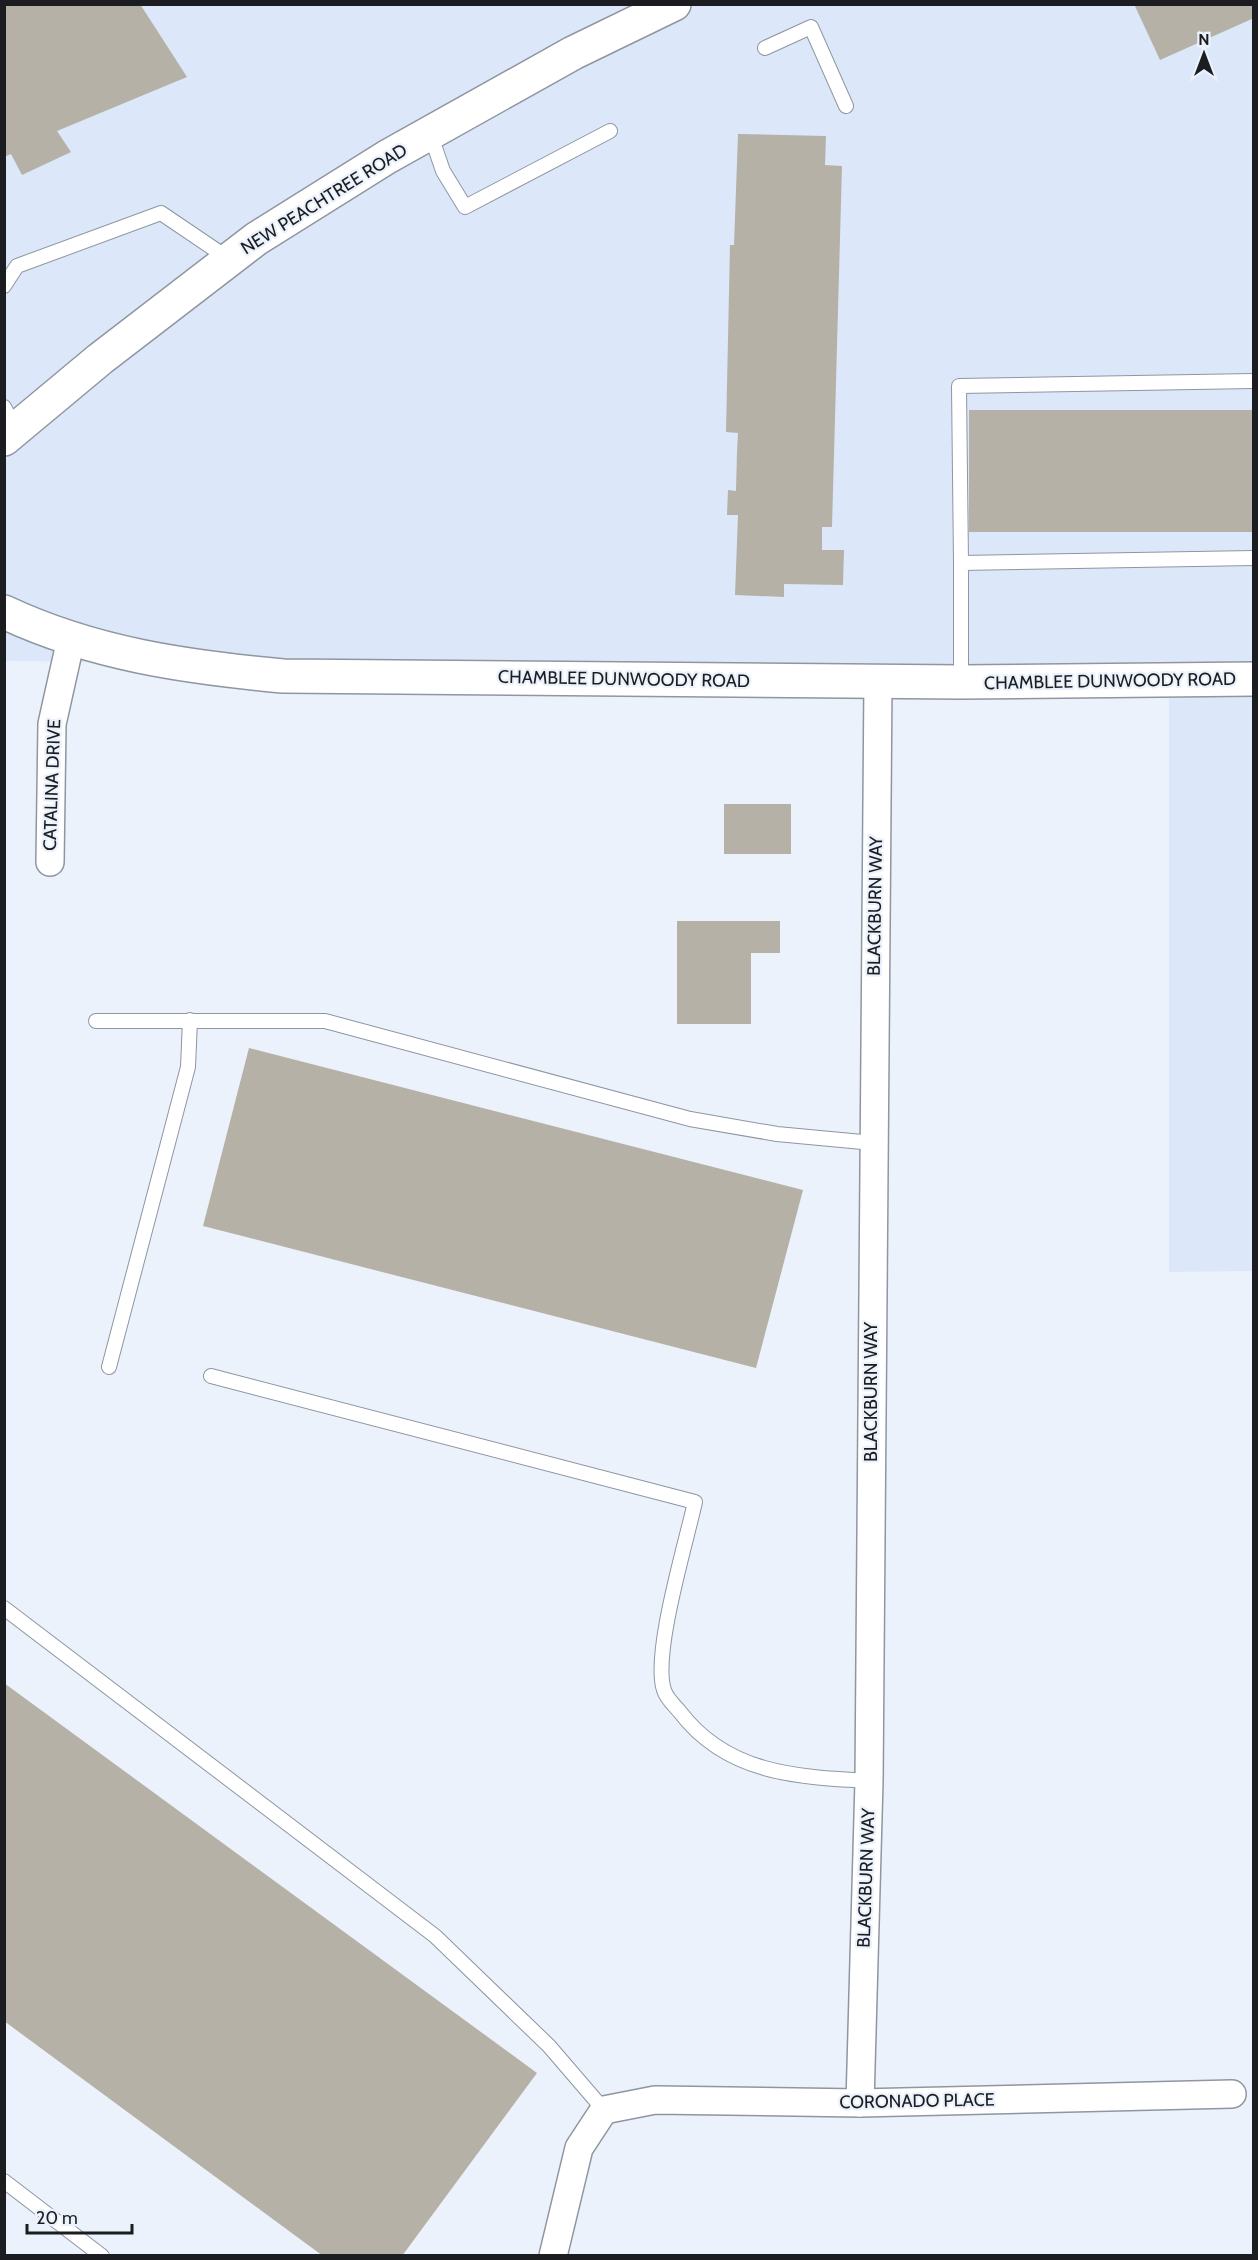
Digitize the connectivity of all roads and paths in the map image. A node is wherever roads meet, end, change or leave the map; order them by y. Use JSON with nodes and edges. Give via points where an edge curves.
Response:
{"nodes":[{"id":1,"x":674,"y":4,"type":"edge"},
{"id":2,"x":765,"y":48,"type":"dead end"},
{"id":3,"x":846,"y":106,"type":"dead end"},
{"id":4,"x":610,"y":131,"type":"dead end"},
{"id":5,"x":430,"y":133,"type":"junction"},
{"id":6,"x":230,"y":259,"type":"junction"},
{"id":7,"x":4,"y":286,"type":"edge"},
{"id":8,"x":1254,"y":381,"type":"edge"},
{"id":9,"x":8,"y":425,"type":"edge"},
{"id":10,"x":1254,"y":558,"type":"edge"},
{"id":11,"x":961,"y":563,"type":"junction"},
{"id":12,"x":8,"y":606,"type":"edge"},
{"id":13,"x":71,"y":639,"type":"junction"},
{"id":14,"x":1254,"y":680,"type":"edge"},
{"id":15,"x":878,"y":681,"type":"junction"},
{"id":16,"x":961,"y":682,"type":"junction"},
{"id":17,"x":50,"y":862,"type":"dead end"},
{"id":18,"x":190,"y":1020,"type":"junction"},
{"id":19,"x":96,"y":1021,"type":"dead end"},
{"id":20,"x":873,"y":1143,"type":"junction"},
{"id":21,"x":109,"y":1367,"type":"dead end"},
{"id":22,"x":211,"y":1376,"type":"dead end"},
{"id":23,"x":4,"y":1608,"type":"edge"},
{"id":24,"x":869,"y":1781,"type":"junction"},
{"id":25,"x":1232,"y":2094,"type":"dead end"},
{"id":26,"x":860,"y":2103,"type":"junction"},
{"id":27,"x":604,"y":2110,"type":"junction"},
{"id":28,"x":4,"y":2181,"type":"edge"},
{"id":29,"x":102,"y":2256,"type":"edge"},
{"id":30,"x":554,"y":2256,"type":"edge"}],
"edges":[{"from":1,"to":5,"type":"street","name":"NEW PEACHTREE ROAD","via":[[573,53]]},
{"from":2,"to":3,"type":"lane","via":[[811,27]]},
{"from":4,"to":5,"type":"lane","via":[[465,207],[443,171]]},
{"from":5,"to":6,"type":"street","name":"NEW PEACHTREE ROAD","via":[[256,239]]},
{"from":6,"to":7,"type":"lane","via":[[161,213],[17,266]]},
{"from":6,"to":9,"type":"street","name":"NEW PEACHTREE ROAD"},
{"from":8,"to":11,"type":"lane","via":[[959,386]]},
{"from":10,"to":11,"type":"lane"},
{"from":11,"to":16,"type":"lane"},
{"from":12,"to":13,"type":"street","name":"CHAMBLEE DUNWOODY ROAD"},
{"from":13,"to":15,"type":"street","name":"CHAMBLEE DUNWOODY ROAD","via":[[120,654],[187,666],[283,676]]},
{"from":13,"to":17,"type":"street","name":"CATALINA DRIVE","via":[[52,724]]},
{"from":14,"to":16,"type":"street","name":"CHAMBLEE DUNWOODY ROAD"},
{"from":15,"to":16,"type":"street","name":"CHAMBLEE DUNWOODY ROAD"},
{"from":15,"to":20,"type":"street","name":"BLACKBURN WAY"},
{"from":18,"to":19,"type":"lane"},
{"from":18,"to":20,"type":"lane","via":[[325,1021],[690,1119],[777,1134]]},
{"from":18,"to":21,"type":"lane","via":[[189,1067]]},
{"from":20,"to":24,"type":"street","name":"BLACKBURN WAY"},
{"from":22,"to":24,"type":"lane","via":[[695,1502],[662,1648],[664,1691],[694,1731],[731,1758],[800,1778]]},
{"from":23,"to":27,"type":"lane","via":[[435,1936],[549,2046]]},
{"from":24,"to":26,"type":"street","name":"BLACKBURN WAY"},
{"from":25,"to":26,"type":"street","name":"CORONADO PLACE"},
{"from":26,"to":27,"type":"street","name":"CORONADO PLACE","via":[[655,2100]]},
{"from":27,"to":30,"type":"street","via":[[579,2148]]},
{"from":28,"to":29,"type":"lane"}]}
